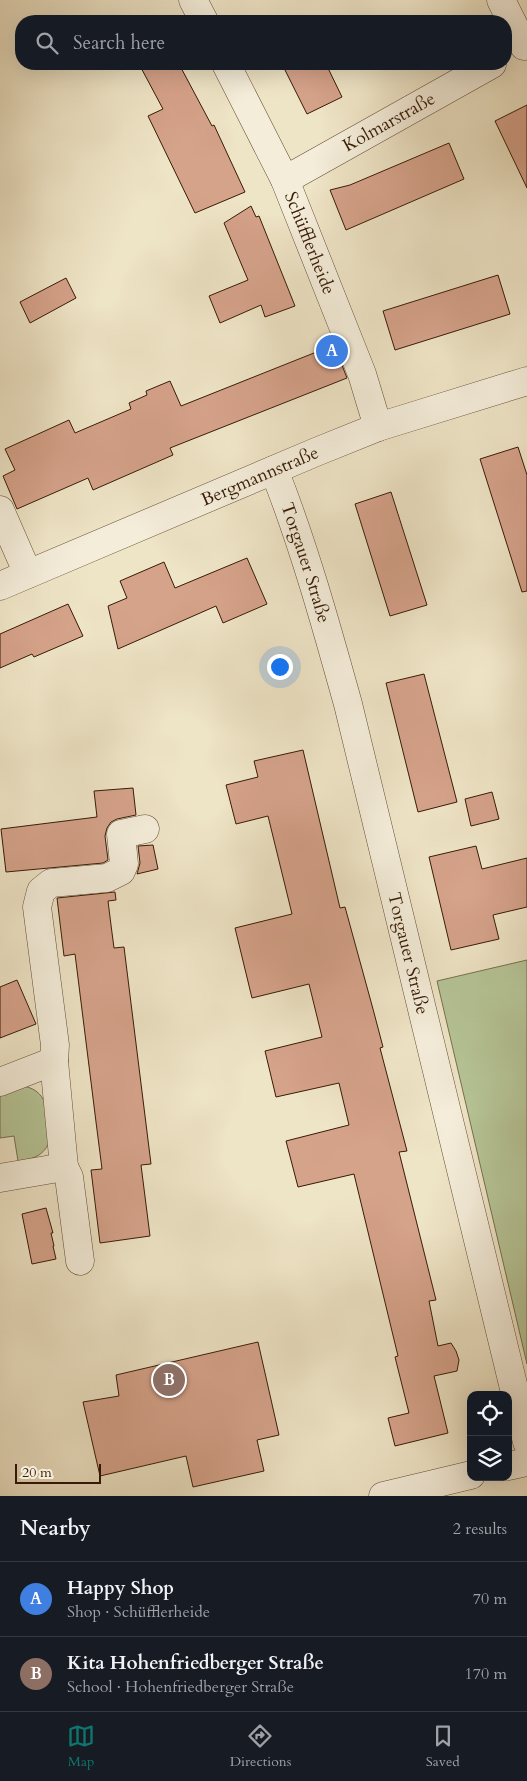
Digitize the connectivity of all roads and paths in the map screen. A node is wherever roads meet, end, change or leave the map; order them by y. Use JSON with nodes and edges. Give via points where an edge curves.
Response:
{"nodes":[{"id":1,"x":193,"y":0,"type":"edge"},
{"id":2,"x":502,"y":0,"type":"edge"},
{"id":3,"x":201,"y":15,"type":"edge"},
{"id":4,"x":507,"y":15,"type":"edge"},
{"id":5,"x":512,"y":29,"type":"edge"},
{"id":6,"x":519,"y":49,"type":"edge"},
{"id":7,"x":229,"y":70,"type":"edge"},
{"id":8,"x":481,"y":70,"type":"edge"},
{"id":9,"x":285,"y":180,"type":"junction"},
{"id":10,"x":527,"y":381,"type":"edge"},
{"id":11,"x":378,"y":427,"type":"junction"},
{"id":12,"x":274,"y":470,"type":"junction"},
{"id":13,"x":0,"y":510,"type":"edge"},
{"id":14,"x":28,"y":574,"type":"junction"},
{"id":15,"x":0,"y":586,"type":"edge"},
{"id":16,"x":145,"y":829,"type":"dead end"},
{"id":17,"x":54,"y":1061,"type":"junction"},
{"id":18,"x":0,"y":1082,"type":"edge"},
{"id":19,"x":64,"y":1167,"type":"junction"},
{"id":20,"x":0,"y":1178,"type":"edge"},
{"id":21,"x":80,"y":1261,"type":"dead end"},
{"id":22,"x":527,"y":1442,"type":"edge"},
{"id":23,"x":527,"y":1462,"type":"edge"},
{"id":24,"x":512,"y":1465,"type":"edge"},
{"id":25,"x":467,"y":1476,"type":"edge"},
{"id":26,"x":383,"y":1496,"type":"edge"}],
"edges":[{"from":1,"to":3,"type":"street"},
{"from":2,"to":4,"type":"street"},
{"from":5,"to":6,"type":"street"},
{"from":7,"to":9,"type":"street","name":"Schüfflerheide"},
{"from":8,"to":9,"type":"street","name":"Kolmarstraße"},
{"from":9,"to":11,"type":"street","name":"Schüfflerheide","via":[[362,374]]},
{"from":10,"to":11,"type":"street","name":"Bergmannstraße"},
{"from":11,"to":12,"type":"street","name":"Bergmannstraße"},
{"from":12,"to":14,"type":"street","name":"Bergmannstraße"},
{"from":12,"to":22,"type":"street","name":"Torgauer Straße","via":[[315,586],[348,704]]},
{"from":13,"to":14,"type":"street"},
{"from":14,"to":15,"type":"street","name":"Bergmannstraße"},
{"from":16,"to":17,"type":"street","via":[[120,834],[124,864],[121,871],[107,878],[51,883],[41,890],[37,907],[55,1045]]},
{"from":17,"to":18,"type":"street"},
{"from":17,"to":19,"type":"street"},
{"from":19,"to":20,"type":"street"},
{"from":19,"to":21,"type":"street","via":[[69,1176]]},
{"from":23,"to":24,"type":"street"},
{"from":25,"to":26,"type":"street"}]}
